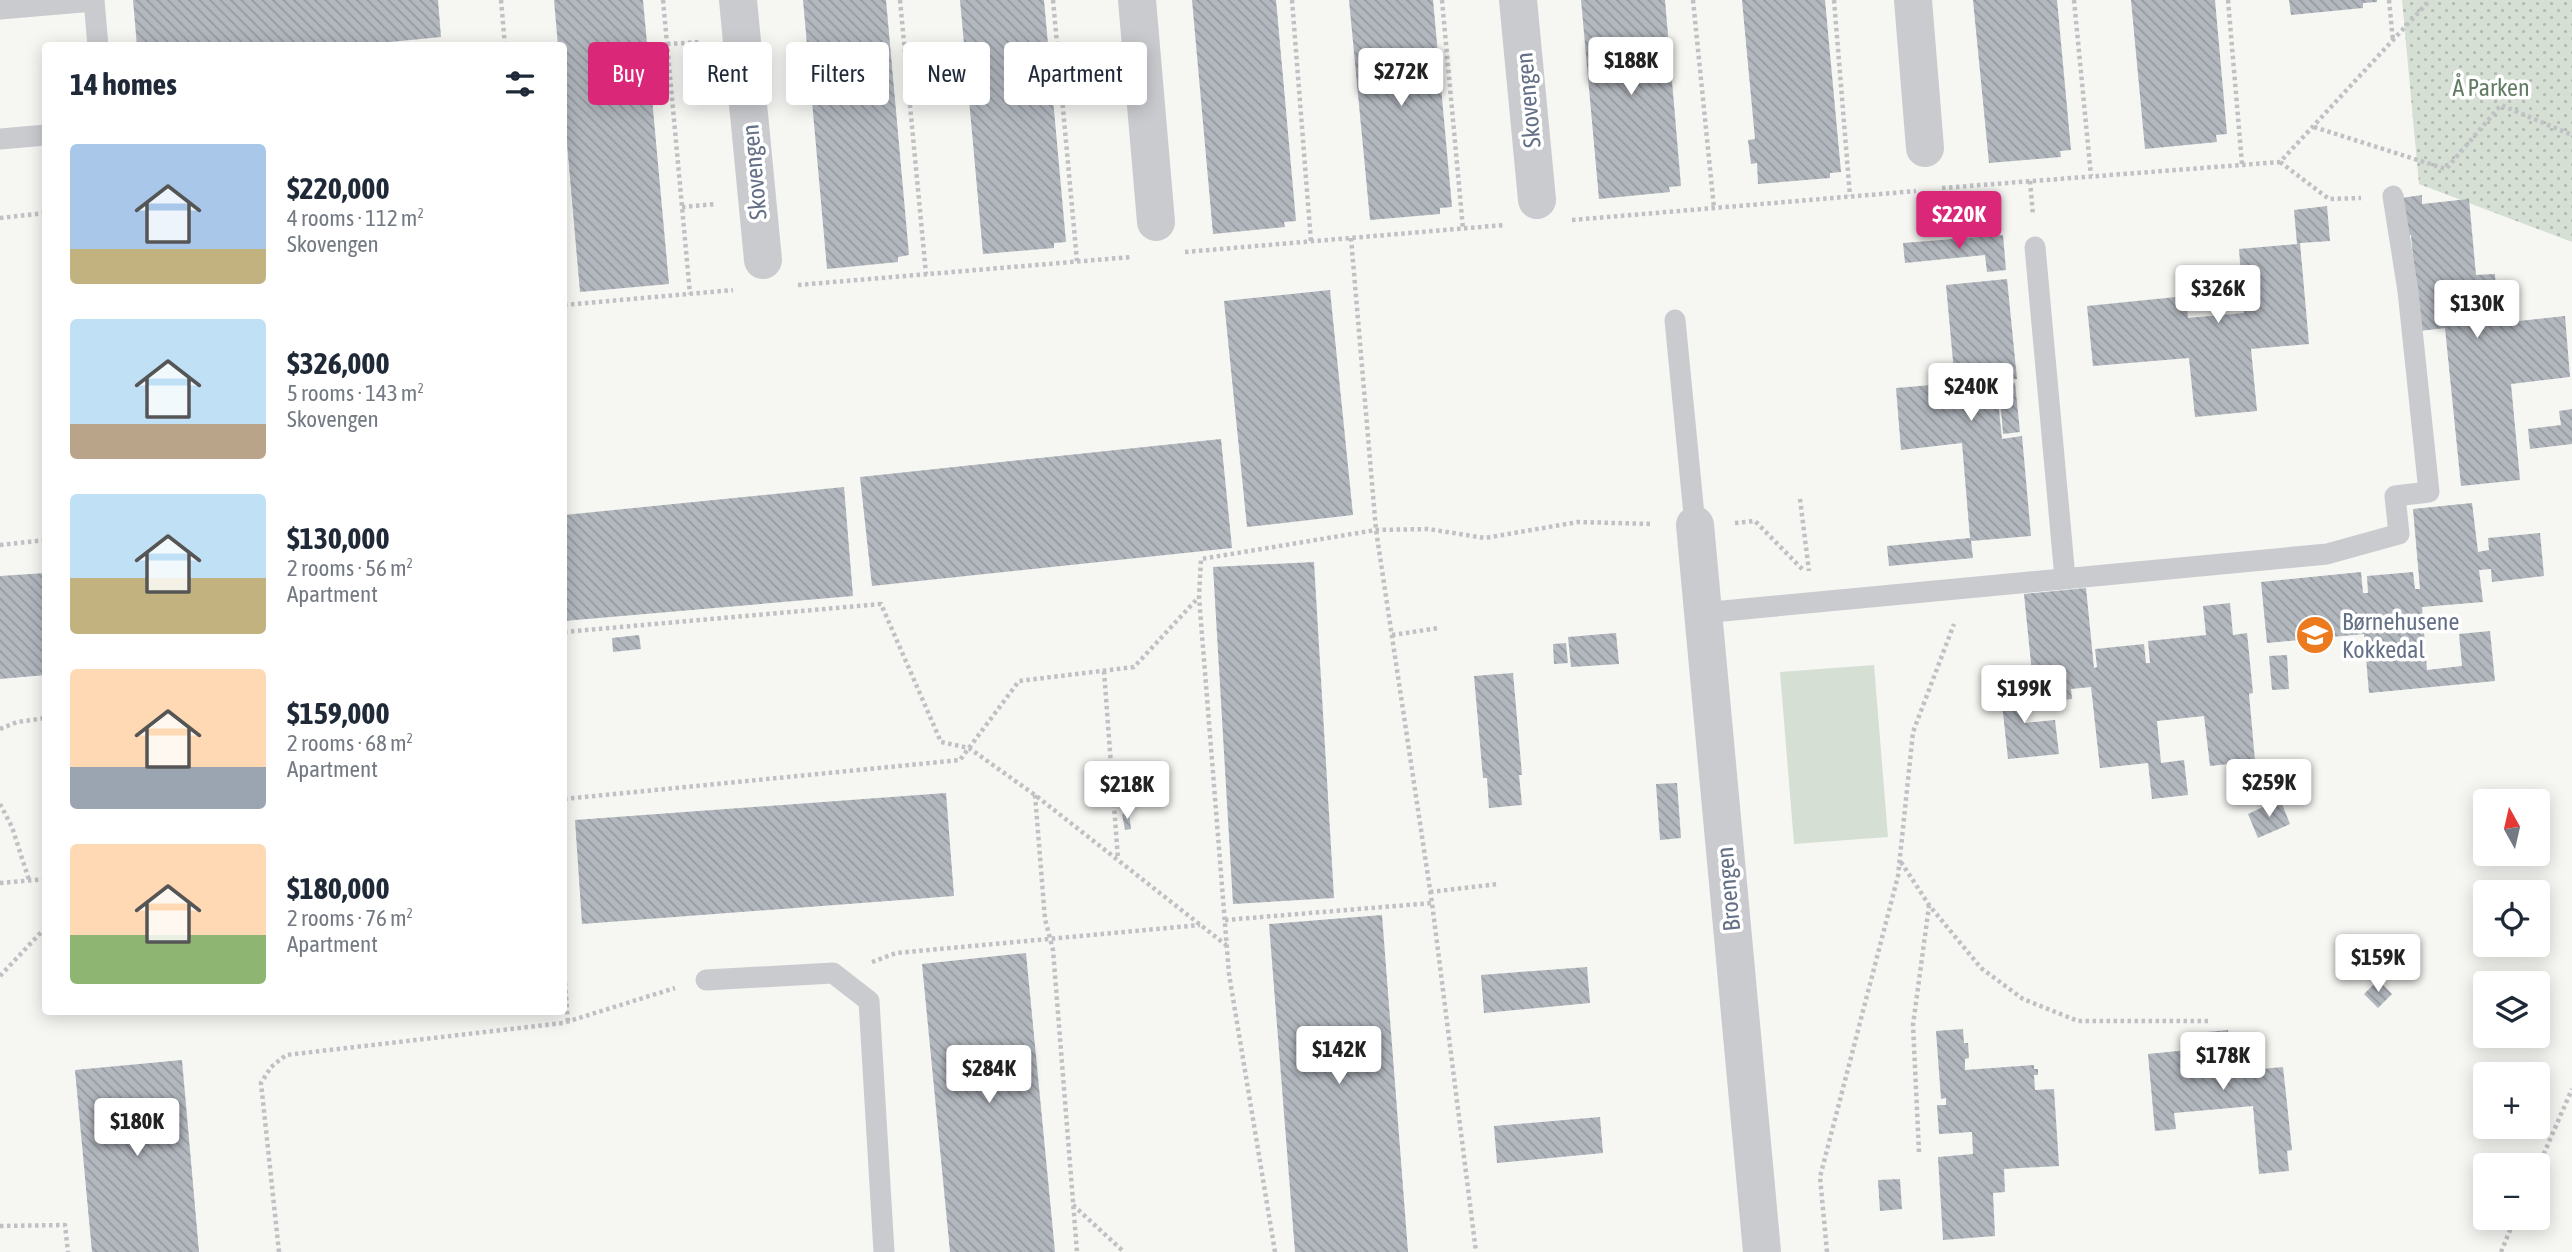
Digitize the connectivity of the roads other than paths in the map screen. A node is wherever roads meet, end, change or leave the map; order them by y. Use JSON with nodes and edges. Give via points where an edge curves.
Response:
{"nodes":[{"id":1,"x":94,"y":0,"type":"edge"},
{"id":2,"x":738,"y":0,"type":"edge"},
{"id":3,"x":1137,"y":0,"type":"edge"},
{"id":4,"x":1518,"y":0,"type":"edge"},
{"id":5,"x":1913,"y":0,"type":"edge"},
{"id":6,"x":0,"y":9,"type":"edge"},
{"id":7,"x":98,"y":42,"type":"edge"},
{"id":8,"x":42,"y":135,"type":"edge"},
{"id":9,"x":0,"y":139,"type":"edge"},
{"id":10,"x":1925,"y":148,"type":"dead end"},
{"id":11,"x":2393,"y":196,"type":"road end"},
{"id":12,"x":1538,"y":215,"type":"road end"},
{"id":13,"x":1149,"y":239,"type":"road end"},
{"id":14,"x":2035,"y":247,"type":"dead end"},
{"id":15,"x":752,"y":275,"type":"road end"},
{"id":16,"x":1675,"y":320,"type":"dead end"},
{"id":17,"x":1695,"y":525,"type":"joint"},
{"id":18,"x":2065,"y":578,"type":"junction"},
{"id":19,"x":1702,"y":613,"type":"junction"},
{"id":20,"x":706,"y":980,"type":"road end"},
{"id":21,"x":884,"y":1252,"type":"edge"},
{"id":22,"x":1762,"y":1252,"type":"edge"}],
"edges":[{"from":1,"to":6,"type":"lane"},
{"from":1,"to":7,"type":"lane"},
{"from":2,"to":15,"type":"street","name":"Skovengen"},
{"from":3,"to":13,"type":"street"},
{"from":4,"to":12,"type":"street","name":"Skovengen"},
{"from":5,"to":10,"type":"street"},
{"from":8,"to":9,"type":"lane"},
{"from":11,"to":18,"type":"lane","via":[[2429,492],[2395,496],[2399,534],[2327,554]]},
{"from":14,"to":18,"type":"lane"},
{"from":16,"to":17,"type":"lane"},
{"from":17,"to":19,"type":"street","name":"Broengen"},
{"from":18,"to":19,"type":"lane"},
{"from":19,"to":22,"type":"street","name":"Broengen"},
{"from":20,"to":21,"type":"lane","via":[[833,973],[869,1001]]}]}
